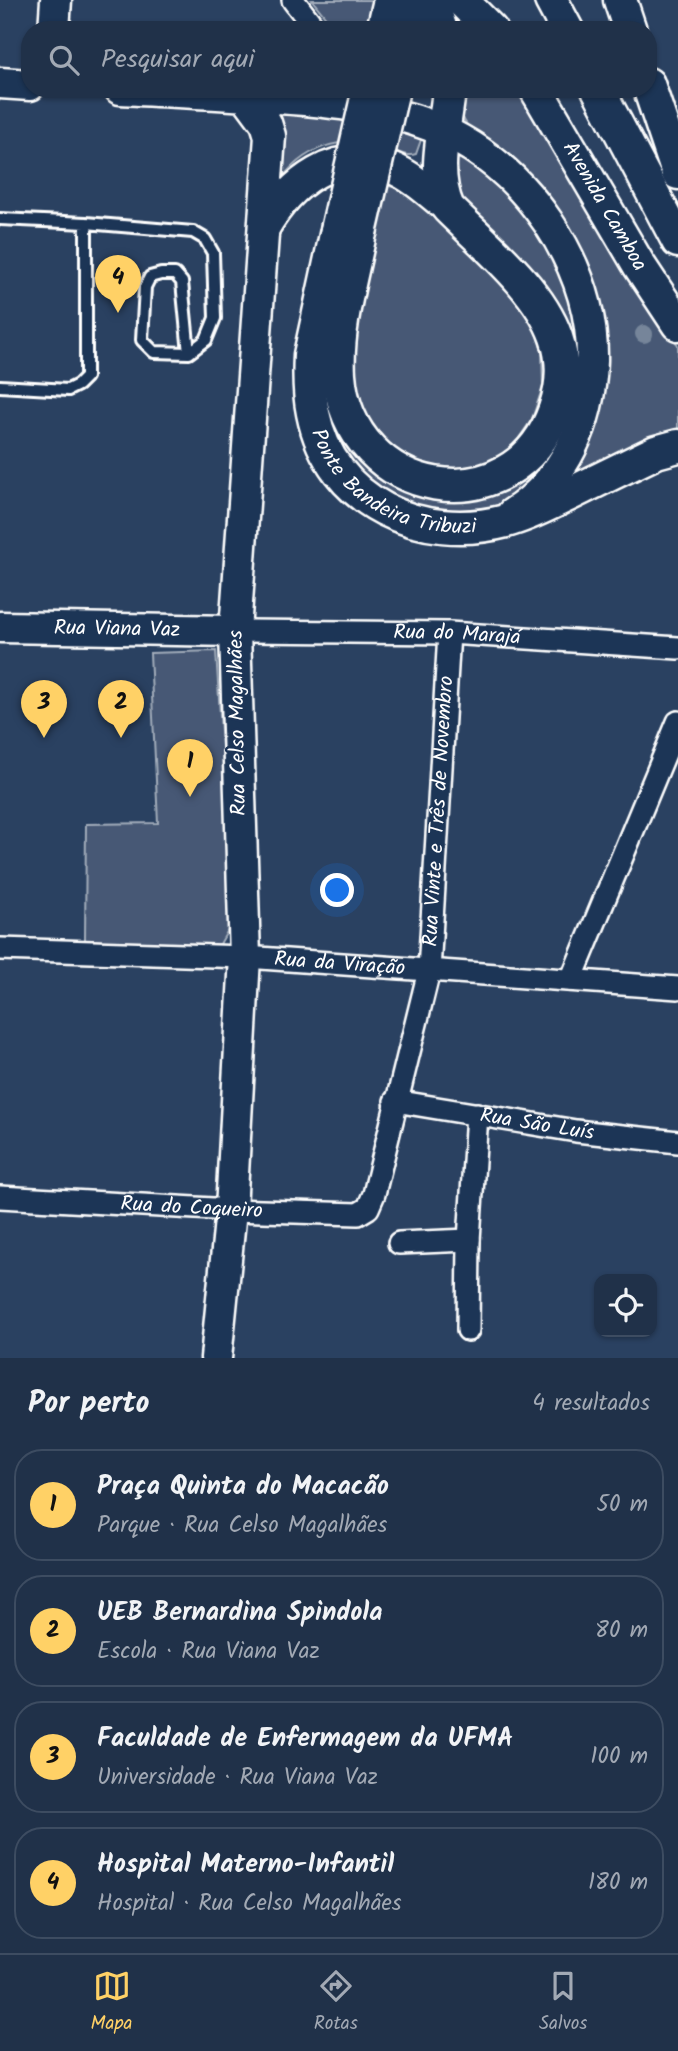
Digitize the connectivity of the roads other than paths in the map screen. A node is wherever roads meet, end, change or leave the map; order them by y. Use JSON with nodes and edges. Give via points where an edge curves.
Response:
{"nodes":[{"id":1,"x":56,"y":0,"type":"edge"},
{"id":2,"x":293,"y":0,"type":"edge"},
{"id":3,"x":390,"y":0,"type":"edge"},
{"id":4,"x":413,"y":0,"type":"edge"},
{"id":5,"x":430,"y":0,"type":"edge"},
{"id":6,"x":461,"y":0,"type":"edge"},
{"id":7,"x":551,"y":0,"type":"edge"},
{"id":8,"x":620,"y":0,"type":"edge"},
{"id":9,"x":55,"y":21,"type":"edge"},
{"id":10,"x":309,"y":21,"type":"edge"},
{"id":11,"x":385,"y":21,"type":"edge"},
{"id":12,"x":409,"y":21,"type":"edge"},
{"id":13,"x":438,"y":21,"type":"edge"},
{"id":14,"x":482,"y":21,"type":"edge"},
{"id":15,"x":562,"y":21,"type":"edge"},
{"id":16,"x":627,"y":21,"type":"edge"},
{"id":17,"x":0,"y":83,"type":"edge"},
{"id":18,"x":21,"y":84,"type":"edge"},
{"id":19,"x":247,"y":98,"type":"edge"},
{"id":20,"x":274,"y":98,"type":"edge"},
{"id":21,"x":368,"y":98,"type":"edge"},
{"id":22,"x":390,"y":98,"type":"edge"},
{"id":23,"x":448,"y":98,"type":"edge"},
{"id":24,"x":541,"y":98,"type":"edge"},
{"id":25,"x":603,"y":98,"type":"edge"},
{"id":26,"x":652,"y":98,"type":"edge"},
{"id":27,"x":444,"y":130,"type":"junction"},
{"id":28,"x":678,"y":173,"type":"edge"},
{"id":29,"x":448,"y":208,"type":"junction"},
{"id":30,"x":0,"y":219,"type":"edge"},
{"id":31,"x":86,"y":223,"type":"junction"},
{"id":32,"x":264,"y":228,"type":"junction"},
{"id":33,"x":348,"y":232,"type":"junction"},
{"id":34,"x":678,"y":241,"type":"edge"},
{"id":35,"x":678,"y":324,"type":"edge"},
{"id":36,"x":189,"y":353,"type":"junction"},
{"id":37,"x":0,"y":386,"type":"edge"},
{"id":38,"x":678,"y":446,"type":"edge"},
{"id":39,"x":486,"y":526,"type":"junction"},
{"id":40,"x":0,"y":627,"type":"edge"},
{"id":41,"x":235,"y":631,"type":"junction"},
{"id":42,"x":449,"y":633,"type":"junction"},
{"id":43,"x":678,"y":648,"type":"edge"},
{"id":44,"x":678,"y":722,"type":"edge"},
{"id":45,"x":0,"y":949,"type":"edge"},
{"id":46,"x":245,"y":957,"type":"junction"},
{"id":47,"x":429,"y":971,"type":"junction"},
{"id":48,"x":571,"y":980,"type":"junction"},
{"id":49,"x":678,"y":988,"type":"edge"},
{"id":50,"x":396,"y":1101,"type":"junction"},
{"id":51,"x":477,"y":1114,"type":"junction"},
{"id":52,"x":678,"y":1142,"type":"edge"},
{"id":53,"x":374,"y":1194,"type":"joint"},
{"id":54,"x":0,"y":1197,"type":"edge"},
{"id":55,"x":231,"y":1210,"type":"junction"},
{"id":56,"x":469,"y":1240,"type":"junction"},
{"id":57,"x":399,"y":1243,"type":"dead end"},
{"id":58,"x":467,"y":1331,"type":"dead end"},
{"id":59,"x":216,"y":1358,"type":"edge"}],
"edges":[{"from":1,"to":9,"type":"main road"},
{"from":2,"to":10,"type":"street"},
{"from":3,"to":11,"type":"main road"},
{"from":4,"to":12,"type":"main road"},
{"from":5,"to":13,"type":"main road"},
{"from":6,"to":14,"type":"main road"},
{"from":7,"to":15,"type":"main road"},
{"from":8,"to":16,"type":"main road"},
{"from":17,"to":18,"type":"main road"},
{"from":19,"to":32,"type":"main road","name":"Rua Celso Magalhães","via":[[270,136]]},
{"from":20,"to":27,"type":"main road","name":"Ponte Bandeira Tribuzi","via":[[372,108]]},
{"from":21,"to":33,"type":"main road","name":"Ponte Bandeira Tribuzi","bridge":true},
{"from":22,"to":33,"type":"main road","name":"Ponte Bandeira Tribuzi","bridge":true},
{"from":23,"to":27,"type":"main road"},
{"from":24,"to":35,"type":"main road","name":"Avenida Camboa"},
{"from":25,"to":34,"type":"main road","name":"Avenida Camboa"},
{"from":26,"to":28,"type":"main road"},
{"from":27,"to":29,"type":"main road","via":[[440,178]]},
{"from":27,"to":39,"type":"main road","name":"Ponte Bandeira Tribuzi","via":[[499,167],[540,210],[575,268],[591,326],[591,386],[576,439],[551,481],[534,498]]},
{"from":29,"to":32,"type":"main road","name":"Ponte Bandeira Tribuzi","via":[[401,173],[358,161],[306,178],[283,198]]},
{"from":29,"to":33,"type":"main road","name":"Ponte Bandeira Tribuzi","via":[[541,306],[557,340],[561,366],[557,403],[544,436],[514,466],[480,482],[440,484],[395,470],[374,455],[353,424],[343,397],[339,356]]},
{"from":30,"to":31,"type":"lane"},
{"from":31,"to":36,"type":"lane","via":[[193,232],[205,239],[213,253],[215,317],[206,340]]},
{"from":31,"to":37,"type":"lane","via":[[86,377],[68,390]]},
{"from":32,"to":41,"type":"main road","name":"Rua Celso Magalhães"},
{"from":33,"to":39,"type":"main road","name":"Ponte Bandeira Tribuzi","via":[[313,336],[309,373],[313,413],[325,446],[343,476],[387,511],[445,528]]},
{"from":36,"to":36,"type":"lane","via":[[182,282],[175,274],[150,278],[145,287],[142,340],[154,352]]},
{"from":38,"to":39,"type":"main road","via":[[656,452],[526,515]]},
{"from":40,"to":41,"type":"main road","name":"Rua Viana Vaz"},
{"from":41,"to":42,"type":"street","name":"Rua do Marajá"},
{"from":41,"to":46,"type":"main road","name":"Rua Celso Magalhães"},
{"from":42,"to":43,"type":"street","name":"Rua do Marajá"},
{"from":42,"to":47,"type":"street","name":"Rua Vinte e Três de Novembro"},
{"from":44,"to":48,"type":"street"},
{"from":45,"to":46,"type":"street","name":"Rua da Viração"},
{"from":46,"to":47,"type":"street","name":"Rua da Viração"},
{"from":46,"to":55,"type":"main road","name":"Rua Celso Magalhães"},
{"from":47,"to":48,"type":"street","name":"Rua da Viração"},
{"from":47,"to":50,"type":"street","name":"Rua Vinte e Três de Novembro"},
{"from":48,"to":49,"type":"street","name":"Rua da Viração"},
{"from":50,"to":51,"type":"street","name":"Rua São Luís"},
{"from":50,"to":53,"type":"street","name":"Rua Vinte e Três de Novembro"},
{"from":51,"to":52,"type":"street","name":"Rua São Luís"},
{"from":51,"to":56,"type":"street"},
{"from":53,"to":55,"type":"street","name":"Rua do Coqueiro","via":[[368,1208],[358,1214]]},
{"from":54,"to":55,"type":"street","name":"Rua do Coqueiro"},
{"from":55,"to":59,"type":"main road","name":"Rua Celso Magalhães"},
{"from":56,"to":57,"type":"street"},
{"from":56,"to":58,"type":"street"}]}
